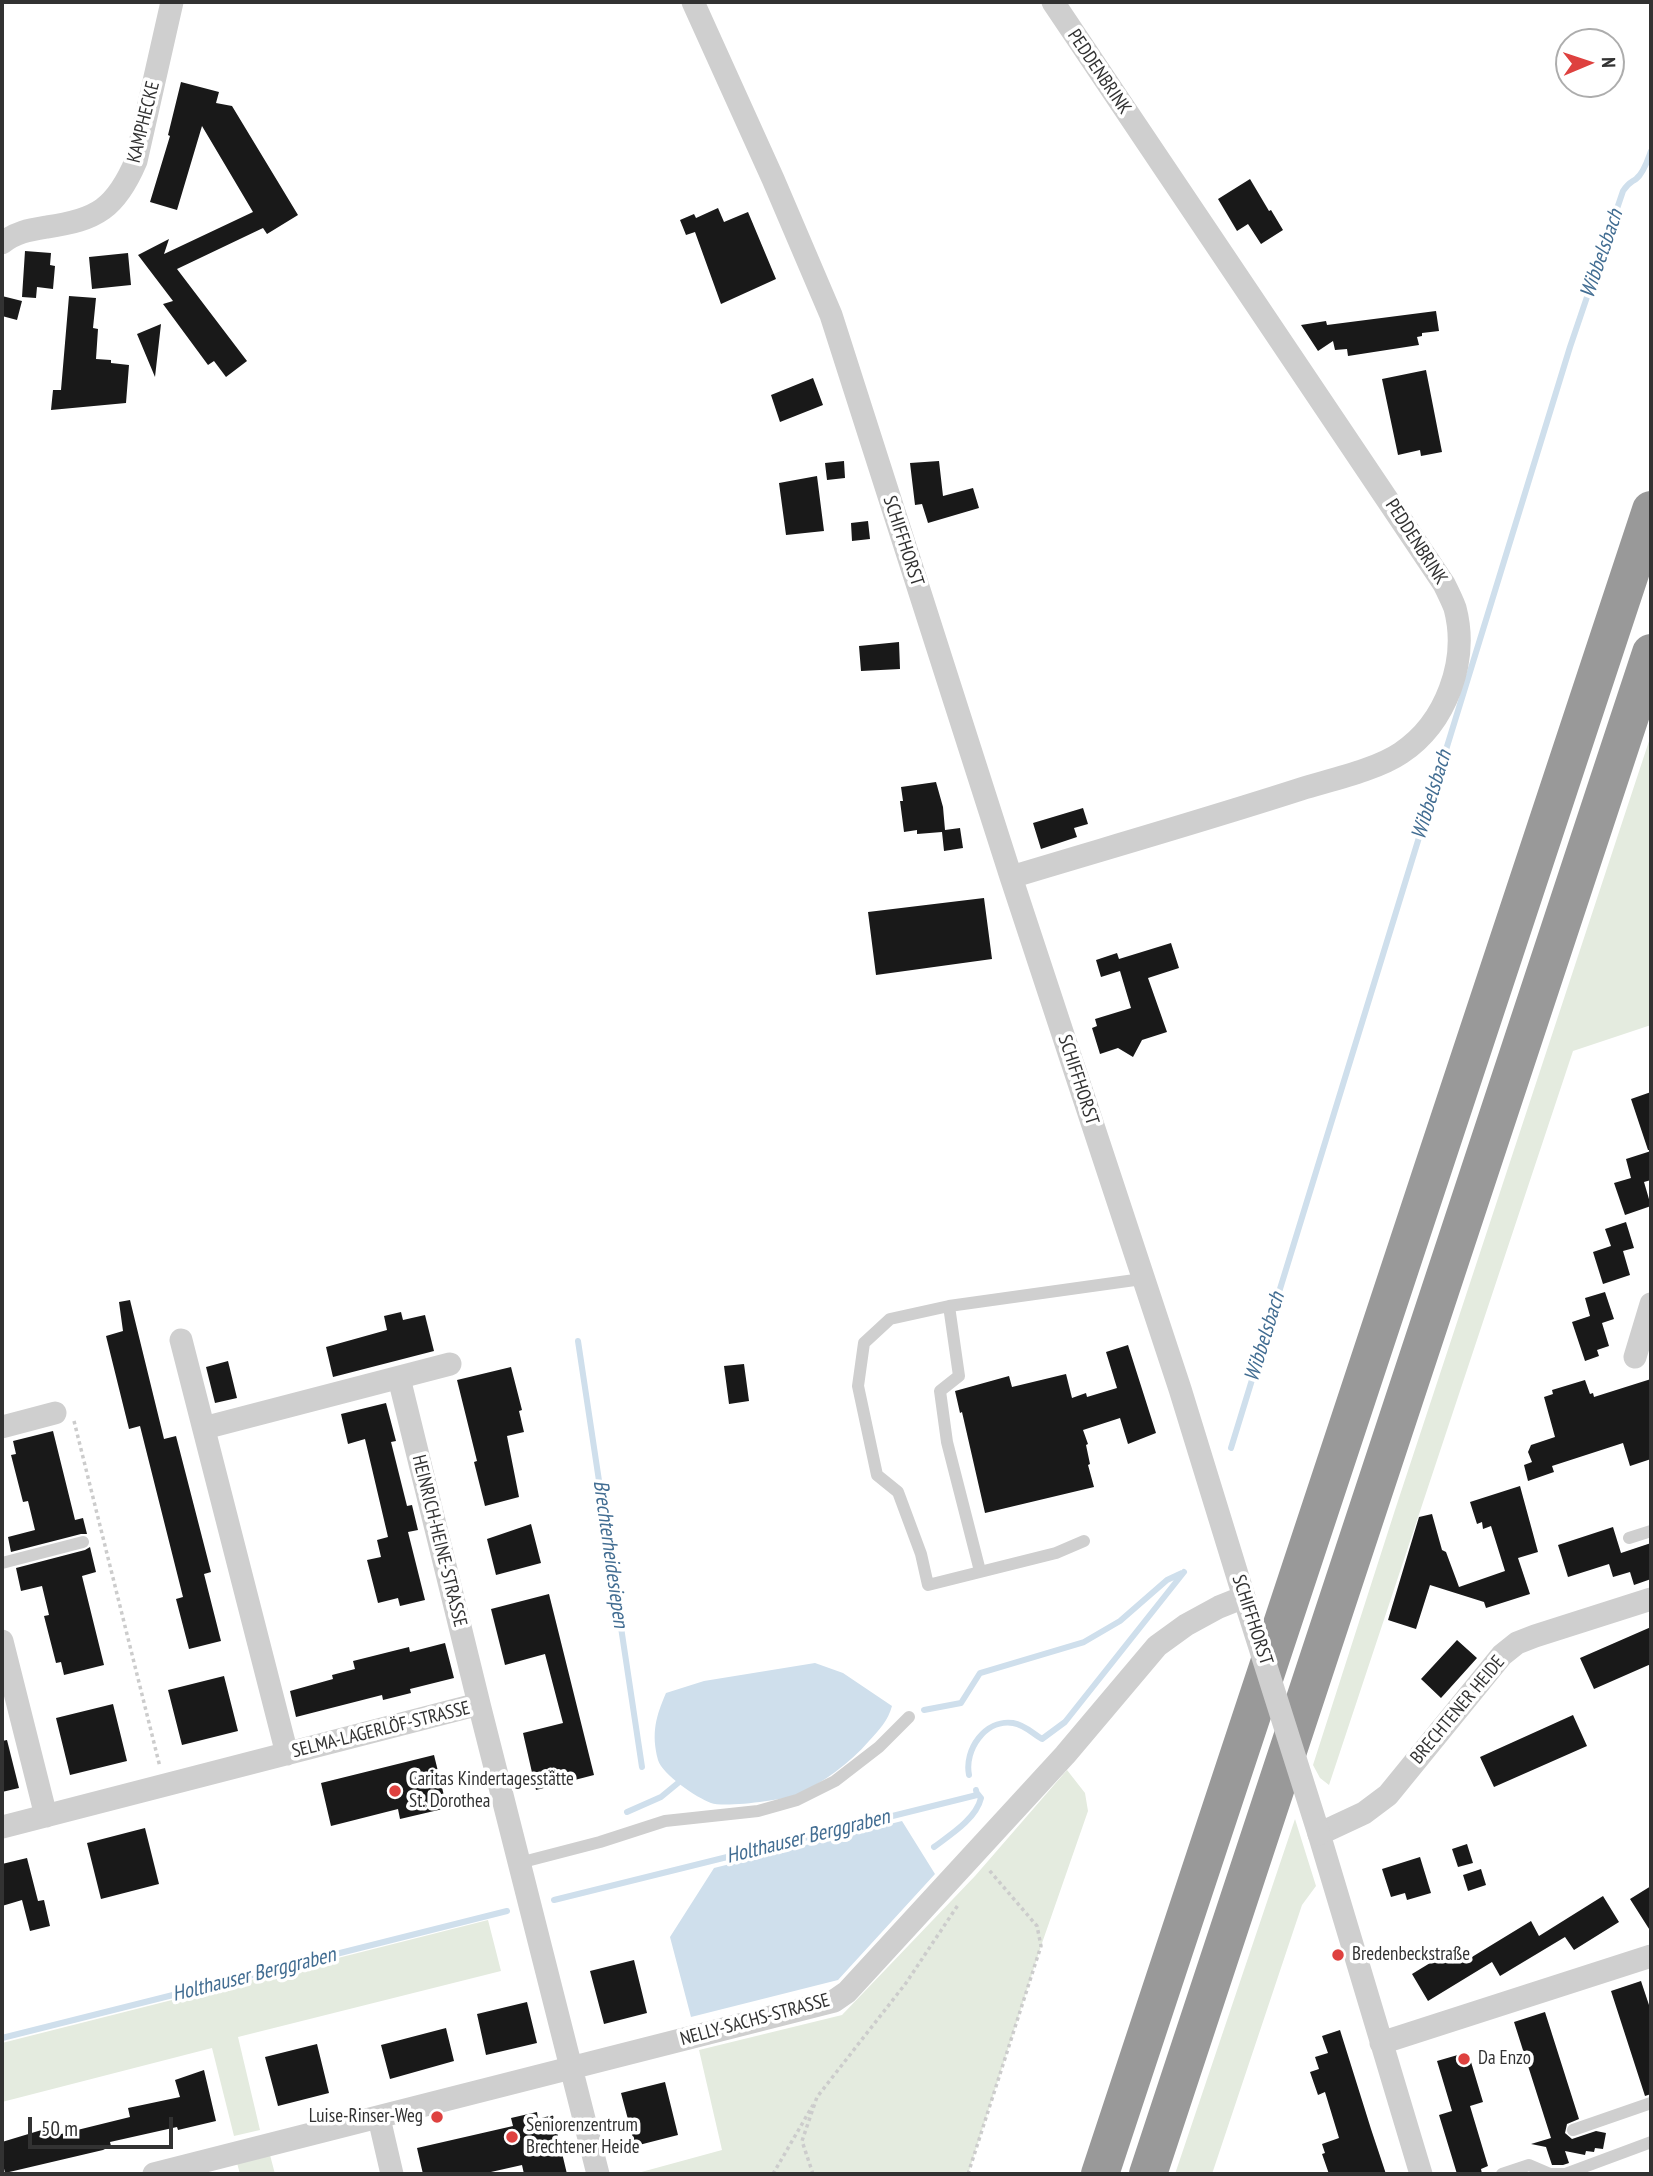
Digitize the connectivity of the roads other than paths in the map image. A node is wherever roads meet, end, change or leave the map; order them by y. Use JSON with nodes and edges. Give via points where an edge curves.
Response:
{"nodes":[{"id":1,"x":172,"y":2,"type":"edge"},
{"id":2,"x":693,"y":2,"type":"edge"},
{"id":3,"x":1053,"y":2,"type":"edge"},
{"id":4,"x":2,"y":243,"type":"edge"},
{"id":5,"x":1651,"y":510,"type":"edge"},
{"id":6,"x":1651,"y":653,"type":"edge"},
{"id":7,"x":1011,"y":877,"type":"junction"},
{"id":8,"x":1142,"y":1279,"type":"junction"},
{"id":9,"x":949,"y":1306,"type":"junction"},
{"id":10,"x":1650,"y":1316,"type":"edge"},
{"id":11,"x":181,"y":1340,"type":"dead end"},
{"id":12,"x":1635,"y":1357,"type":"dead end"},
{"id":13,"x":450,"y":1364,"type":"dead end"},
{"id":14,"x":399,"y":1378,"type":"junction"},
{"id":15,"x":55,"y":1413,"type":"road end"},
{"id":16,"x":2,"y":1427,"type":"edge"},
{"id":17,"x":204,"y":1428,"type":"junction"},
{"id":18,"x":1651,"y":1531,"type":"edge"},
{"id":19,"x":1629,"y":1538,"type":"dead end"},
{"id":20,"x":1084,"y":1541,"type":"dead end"},
{"id":21,"x":83,"y":1542,"type":"dead end"},
{"id":22,"x":2,"y":1563,"type":"edge"},
{"id":23,"x":980,"y":1571,"type":"junction"},
{"id":24,"x":1244,"y":1597,"type":"junction"},
{"id":25,"x":1651,"y":1599,"type":"edge"},
{"id":26,"x":2,"y":1641,"type":"edge"},
{"id":27,"x":479,"y":1704,"type":"junction"},
{"id":28,"x":909,"y":1717,"type":"dead end"},
{"id":29,"x":287,"y":1754,"type":"junction"},
{"id":30,"x":46,"y":1816,"type":"junction"},
{"id":31,"x":2,"y":1827,"type":"edge"},
{"id":32,"x":1324,"y":1838,"type":"junction"},
{"id":33,"x":519,"y":1863,"type":"junction"},
{"id":34,"x":1651,"y":1956,"type":"edge"},
{"id":35,"x":1381,"y":2043,"type":"junction"},
{"id":36,"x":571,"y":2068,"type":"junction"},
{"id":37,"x":1651,"y":2103,"type":"edge"},
{"id":38,"x":379,"y":2118,"type":"junction"},
{"id":39,"x":1573,"y":2130,"type":"dead end"},
{"id":40,"x":1651,"y":2142,"type":"edge"},
{"id":41,"x":154,"y":2174,"type":"edge"},
{"id":42,"x":392,"y":2174,"type":"edge"},
{"id":43,"x":598,"y":2174,"type":"edge"},
{"id":44,"x":1100,"y":2174,"type":"edge"},
{"id":45,"x":1148,"y":2174,"type":"edge"},
{"id":46,"x":1421,"y":2174,"type":"edge"},
{"id":47,"x":1502,"y":2174,"type":"edge"}],
"edges":[{"from":1,"to":4,"type":"street","name":"KAMPHECKE","via":[[136,161],[126,185],[106,208],[85,219],[26,230]]},
{"from":2,"to":7,"type":"street","name":"SCHIFFHORST","via":[[831,314]]},
{"from":3,"to":7,"type":"street","name":"PEDDENBRINK","via":[[1444,584],[1454,607],[1459,642],[1446,701],[1421,736],[1400,754]]},
{"from":5,"to":44,"type":"highway"},
{"from":6,"to":45,"type":"highway"},
{"from":7,"to":8,"type":"street","name":"SCHIFFHORST"},
{"from":8,"to":9,"type":"lane"},
{"from":8,"to":24,"type":"street","name":"SCHIFFHORST","via":[[1181,1389]]},
{"from":9,"to":23,"type":"lane","via":[[959,1376],[940,1391],[947,1442]]},
{"from":9,"to":23,"type":"lane","via":[[890,1319],[864,1343],[858,1386],[877,1475],[898,1492],[928,1585]]},
{"from":10,"to":12,"type":"street"},
{"from":11,"to":17,"type":"street"},
{"from":13,"to":14,"type":"street"},
{"from":14,"to":17,"type":"street"},
{"from":14,"to":27,"type":"street","name":"HEINRICH-HEINE-STRASSE"},
{"from":15,"to":16,"type":"street"},
{"from":17,"to":29,"type":"street"},
{"from":18,"to":19,"type":"lane"},
{"from":20,"to":23,"type":"lane","via":[[1056,1553]]},
{"from":21,"to":22,"type":"lane"},
{"from":24,"to":32,"type":"street","name":"SCHIFFHORST","bridge":true},
{"from":24,"to":36,"type":"street","name":"NELLY-SACHS-STRASSE","via":[[1186,1625],[1157,1646],[1096,1720],[847,1992],[834,2001]]},
{"from":25,"to":32,"type":"street","name":"BRECHTENER HEIDE","via":[[1517,1643],[1502,1655],[1388,1795]]},
{"from":26,"to":30,"type":"street"},
{"from":27,"to":29,"type":"street","name":"SELMA-LAGERLÖF-STRASSE"},
{"from":27,"to":33,"type":"street","name":"SELMA-LAGERLÖF-STRASSE"},
{"from":28,"to":33,"type":"lane","via":[[835,1781],[797,1800],[758,1811],[666,1821]]},
{"from":29,"to":30,"type":"street","name":"SELMA-LAGERLÖF-STRASSE"},
{"from":30,"to":31,"type":"street","name":"SELMA-LAGERLÖF-STRASSE"},
{"from":32,"to":35,"type":"street","name":"SCHIFFHORST"},
{"from":33,"to":36,"type":"street","name":"SELMA-LAGERLÖF-STRASSE"},
{"from":34,"to":35,"type":"street"},
{"from":35,"to":46,"type":"street","name":"SCHIFFHORST"},
{"from":36,"to":38,"type":"street","name":"NELLY-SACHS-STRASSE"},
{"from":36,"to":43,"type":"street","name":"SELMA-LAGERLÖF-STRASSE"},
{"from":37,"to":39,"type":"lane"},
{"from":38,"to":41,"type":"street","name":"NELLY-SACHS-STRASSE"},
{"from":38,"to":42,"type":"street"},
{"from":40,"to":47,"type":"lane","via":[[1565,2174],[1550,2174],[1529,2165]]}]}
